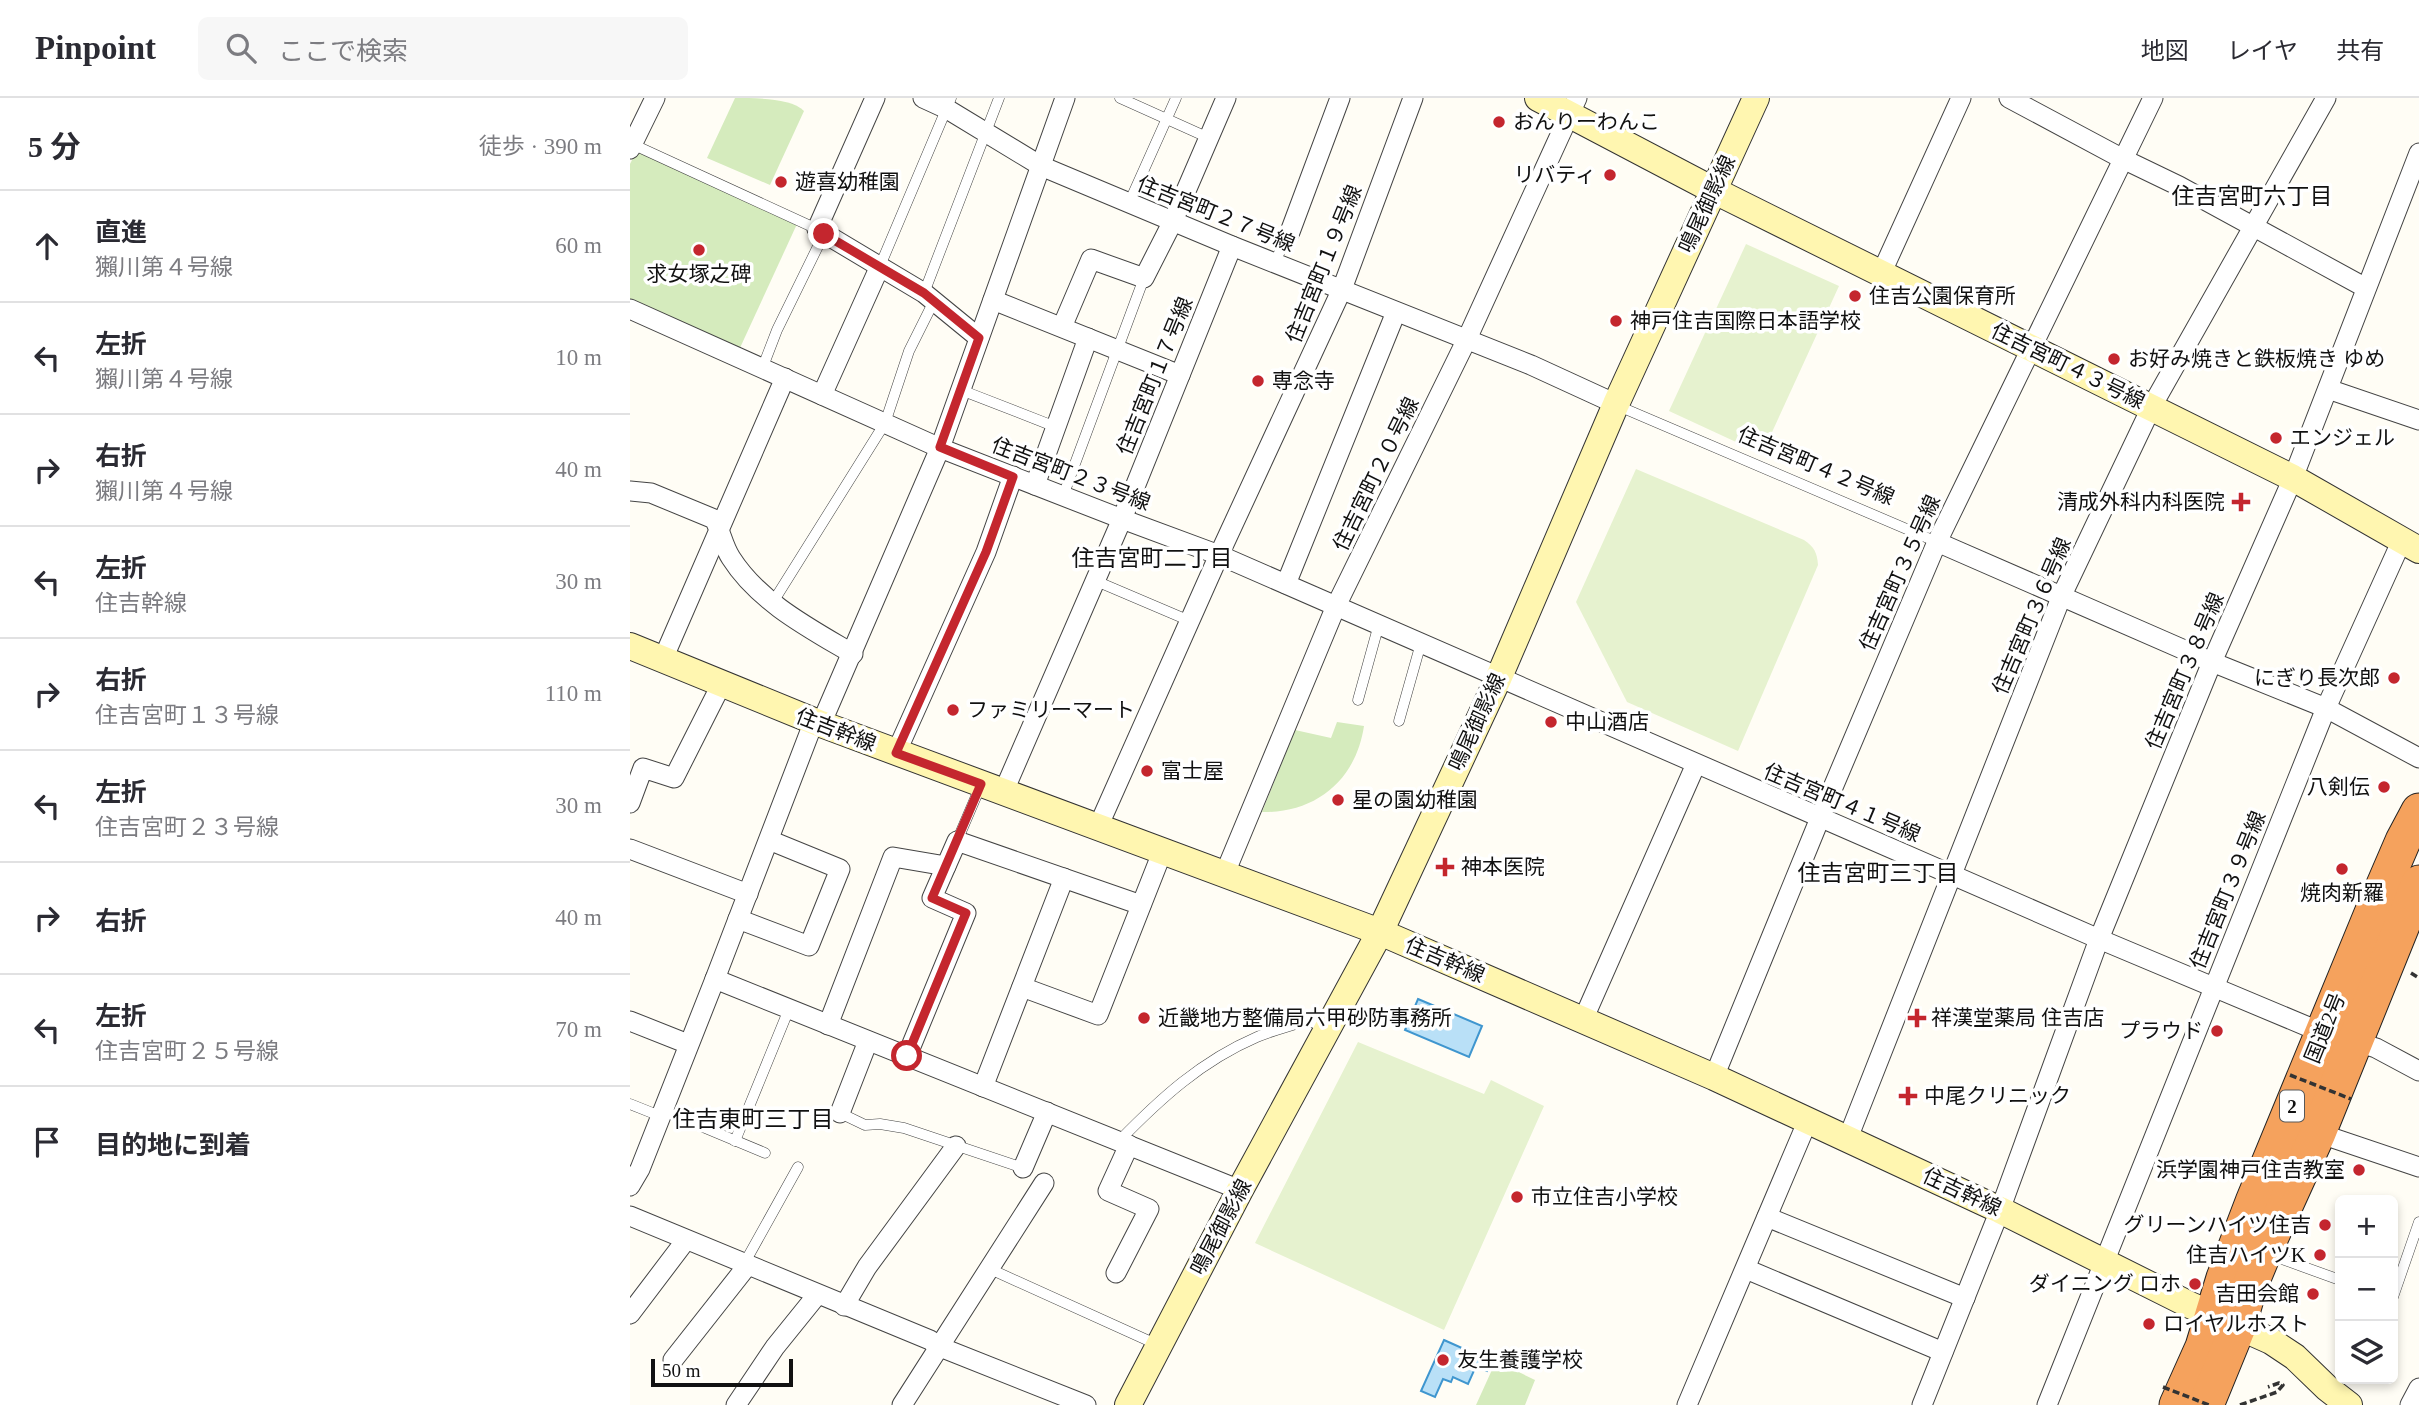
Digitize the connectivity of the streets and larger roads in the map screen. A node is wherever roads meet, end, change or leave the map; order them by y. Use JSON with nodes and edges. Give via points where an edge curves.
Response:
{"nodes":[{"id":1,"x":655,"y":98,"type":"edge"},
{"id":2,"x":875,"y":98,"type":"edge"},
{"id":3,"x":923,"y":98,"type":"edge"},
{"id":4,"x":1065,"y":98,"type":"edge"},
{"id":5,"x":1226,"y":98,"type":"edge"},
{"id":6,"x":1340,"y":98,"type":"edge"},
{"id":7,"x":1413,"y":98,"type":"edge"},
{"id":8,"x":1538,"y":98,"type":"edge"},
{"id":9,"x":1756,"y":98,"type":"edge"},
{"id":10,"x":1961,"y":98,"type":"edge"},
{"id":11,"x":2009,"y":98,"type":"edge"},
{"id":12,"x":2153,"y":98,"type":"edge"},
{"id":13,"x":2326,"y":98,"type":"edge"},
{"id":14,"x":949,"y":103,"type":"edge"},
{"id":15,"x":1573,"y":106,"type":"edge"},
{"id":16,"x":631,"y":146,"type":"edge"},
{"id":17,"x":2419,"y":153,"type":"edge"},
{"id":18,"x":2123,"y":159,"type":"junction"},
{"id":19,"x":1041,"y":166,"type":"junction"},
{"id":20,"x":1713,"y":190,"type":"junction"},
{"id":21,"x":1173,"y":220,"type":"junction"},
{"id":22,"x":2253,"y":227,"type":"junction"},
{"id":23,"x":1290,"y":232,"type":"road end"},
{"id":24,"x":1232,"y":246,"type":"junction"},
{"id":25,"x":880,"y":266,"type":"junction"},
{"id":26,"x":1881,"y":274,"type":"junction"},
{"id":27,"x":2366,"y":288,"type":"junction"},
{"id":28,"x":1342,"y":289,"type":"junction"},
{"id":29,"x":993,"y":300,"type":"junction"},
{"id":30,"x":630,"y":309,"type":"edge"},
{"id":31,"x":1396,"y":312,"type":"junction"},
{"id":32,"x":1062,"y":327,"type":"junction"},
{"id":33,"x":979,"y":338,"type":"junction"},
{"id":34,"x":1088,"y":338,"type":"junction"},
{"id":35,"x":1466,"y":341,"type":"junction"},
{"id":36,"x":2030,"y":348,"type":"junction"},
{"id":37,"x":1180,"y":375,"type":"junction"},
{"id":38,"x":785,"y":379,"type":"junction"},
{"id":39,"x":2328,"y":389,"type":"junction"},
{"id":40,"x":821,"y":395,"type":"junction"},
{"id":41,"x":1616,"y":404,"type":"junction"},
{"id":42,"x":2152,"y":406,"type":"junction"},
{"id":43,"x":2419,"y":420,"type":"edge"},
{"id":44,"x":940,"y":447,"type":"junction"},
{"id":45,"x":1013,"y":477,"type":"junction"},
{"id":46,"x":2293,"y":478,"type":"junction"},
{"id":47,"x":1035,"y":485,"type":"junction"},
{"id":48,"x":630,"y":491,"type":"edge"},
{"id":49,"x":1122,"y":519,"type":"junction"},
{"id":50,"x":719,"y":529,"type":"junction"},
{"id":51,"x":1937,"y":542,"type":"junction"},
{"id":52,"x":2411,"y":545,"type":"edge"},
{"id":53,"x":1219,"y":555,"type":"junction"},
{"id":54,"x":1286,"y":584,"type":"junction"},
{"id":55,"x":2062,"y":595,"type":"junction"},
{"id":56,"x":1336,"y":606,"type":"junction"},
{"id":57,"x":630,"y":646,"type":"edge"},
{"id":58,"x":853,"y":654,"type":"junction"},
{"id":59,"x":663,"y":659,"type":"junction"},
{"id":60,"x":2212,"y":662,"type":"junction"},
{"id":61,"x":1499,"y":677,"type":"junction"},
{"id":62,"x":722,"y":685,"type":"junction"},
{"id":63,"x":2326,"y":708,"type":"junction"},
{"id":64,"x":817,"y":723,"type":"junction"},
{"id":65,"x":896,"y":753,"type":"junction"},
{"id":66,"x":2419,"y":758,"type":"edge"},
{"id":67,"x":1696,"y":764,"type":"junction"},
{"id":68,"x":992,"y":788,"type":"junction"},
{"id":69,"x":630,"y":803,"type":"edge"},
{"id":70,"x":2419,"y":811,"type":"edge"},
{"id":71,"x":1820,"y":818,"type":"junction"},
{"id":72,"x":1098,"y":827,"type":"junction"},
{"id":73,"x":769,"y":840,"type":"junction"},
{"id":74,"x":630,"y":849,"type":"edge"},
{"id":75,"x":1163,"y":850,"type":"junction"},
{"id":76,"x":946,"y":866,"type":"junction"},
{"id":77,"x":1224,"y":873,"type":"junction"},
{"id":78,"x":1951,"y":875,"type":"junction"},
{"id":79,"x":1064,"y":878,"type":"junction"},
{"id":80,"x":2419,"y":883,"type":"edge"},
{"id":81,"x":748,"y":894,"type":"junction"},
{"id":82,"x":1141,"y":905,"type":"junction"},
{"id":83,"x":738,"y":919,"type":"junction"},
{"id":84,"x":1380,"y":932,"type":"junction"},
{"id":85,"x":2099,"y":939,"type":"junction"},
{"id":86,"x":715,"y":979,"type":"junction"},
{"id":87,"x":1022,"y":987,"type":"junction"},
{"id":88,"x":2214,"y":987,"type":"junction"},
{"id":89,"x":1583,"y":1020,"type":"junction"},
{"id":90,"x":630,"y":1021,"type":"edge"},
{"id":91,"x":828,"y":1025,"type":"junction"},
{"id":92,"x":2339,"y":1037,"type":"junction"},
{"id":93,"x":869,"y":1041,"type":"junction"},
{"id":94,"x":688,"y":1044,"type":"junction"},
{"id":95,"x":907,"y":1056,"type":"junction"},
{"id":96,"x":2419,"y":1071,"type":"edge"},
{"id":97,"x":1714,"y":1077,"type":"junction"},
{"id":98,"x":983,"y":1087,"type":"junction"},
{"id":99,"x":840,"y":1112,"type":"road end"},
{"id":100,"x":1047,"y":1112,"type":"junction"},
{"id":101,"x":1808,"y":1120,"type":"junction"},
{"id":102,"x":2318,"y":1133,"type":"junction"},
{"id":103,"x":1848,"y":1138,"type":"junction"},
{"id":104,"x":1124,"y":1143,"type":"junction"},
{"id":105,"x":956,"y":1146,"type":"road end"},
{"id":106,"x":2419,"y":1167,"type":"edge"},
{"id":107,"x":1023,"y":1168,"type":"road end"},
{"id":108,"x":1044,"y":1184,"type":"dead end"},
{"id":109,"x":630,"y":1186,"type":"edge"},
{"id":110,"x":1240,"y":1190,"type":"junction"},
{"id":111,"x":2000,"y":1210,"type":"junction"},
{"id":112,"x":630,"y":1216,"type":"edge"},
{"id":113,"x":1768,"y":1217,"type":"junction"},
{"id":114,"x":686,"y":1240,"type":"junction"},
{"id":115,"x":2104,"y":1260,"type":"junction"},
{"id":116,"x":746,"y":1265,"type":"junction"},
{"id":117,"x":1746,"y":1269,"type":"junction"},
{"id":118,"x":1116,"y":1273,"type":"dead end"},
{"id":119,"x":817,"y":1295,"type":"junction"},
{"id":120,"x":1965,"y":1298,"type":"junction"},
{"id":121,"x":844,"y":1306,"type":"junction"},
{"id":122,"x":630,"y":1314,"type":"edge"},
{"id":123,"x":2225,"y":1321,"type":"junction"},
{"id":124,"x":940,"y":1347,"type":"junction"},
{"id":125,"x":1943,"y":1352,"type":"junction"},
{"id":126,"x":673,"y":1360,"type":"dead end"},
{"id":127,"x":2419,"y":1388,"type":"edge"},
{"id":128,"x":2170,"y":1396,"type":"edge"},
{"id":129,"x":736,"y":1405,"type":"edge"},
{"id":130,"x":902,"y":1405,"type":"edge"},
{"id":131,"x":1086,"y":1405,"type":"edge"},
{"id":132,"x":1128,"y":1405,"type":"edge"},
{"id":133,"x":1687,"y":1405,"type":"edge"},
{"id":134,"x":1922,"y":1405,"type":"edge"},
{"id":135,"x":2047,"y":1405,"type":"edge"},
{"id":136,"x":2208,"y":1405,"type":"edge"},
{"id":137,"x":2349,"y":1405,"type":"edge"},
{"id":138,"x":2410,"y":1405,"type":"edge"}],
"edges":[{"from":1,"to":16,"type":"street"},
{"from":2,"to":25,"type":"street","via":[[821,231]]},
{"from":3,"to":14,"type":"street","name":"住吉宮町２７号線"},
{"from":4,"to":19,"type":"street"},
{"from":5,"to":21,"type":"street"},
{"from":6,"to":23,"type":"street"},
{"from":7,"to":28,"type":"street","name":"住吉宮町１９号線"},
{"from":8,"to":15,"type":"street","name":"住吉宮町４３号線"},
{"from":9,"to":20,"type":"street","name":"鳴尾御影線"},
{"from":10,"to":26,"type":"street"},
{"from":11,"to":18,"type":"street"},
{"from":12,"to":18,"type":"street","name":"住吉宮町３５号線"},
{"from":13,"to":22,"type":"street","name":"住吉宮町３６号線"},
{"from":14,"to":19,"type":"street","name":"住吉宮町２７号線","via":[[986,133]]},
{"from":15,"to":20,"type":"street","name":"住吉宮町４３号線"},
{"from":15,"to":35,"type":"street","name":"住吉宮町２０号線"},
{"from":17,"to":27,"type":"street","name":"住吉宮町３８号線"},
{"from":18,"to":22,"type":"street"},
{"from":18,"to":36,"type":"street","name":"住吉宮町３５号線"},
{"from":19,"to":21,"type":"street","name":"住吉宮町２７号線"},
{"from":19,"to":29,"type":"street"},
{"from":20,"to":26,"type":"street","name":"住吉宮町４３号線"},
{"from":20,"to":41,"type":"street","name":"鳴尾御影線"},
{"from":21,"to":24,"type":"street","name":"住吉宮町２７号線"},
{"from":21,"to":32,"type":"street","via":[[1144,278],[1091,258]]},
{"from":22,"to":27,"type":"street"},
{"from":22,"to":42,"type":"street","name":"住吉宮町３６号線"},
{"from":24,"to":28,"type":"street","name":"住吉宮町２７号線"},
{"from":24,"to":37,"type":"street","name":"住吉宮町１７号線"},
{"from":25,"to":33,"type":"street","via":[[929,297]]},
{"from":25,"to":40,"type":"street"},
{"from":26,"to":36,"type":"street","name":"住吉宮町４３号線"},
{"from":27,"to":39,"type":"street","name":"住吉宮町３８号線"},
{"from":28,"to":31,"type":"street","name":"住吉宮町２７号線"},
{"from":28,"to":53,"type":"street","name":"住吉宮町１９号線"},
{"from":29,"to":32,"type":"street"},
{"from":29,"to":33,"type":"street"},
{"from":30,"to":38,"type":"street","name":"住吉宮町２３号線"},
{"from":31,"to":35,"type":"street","name":"住吉宮町２７号線"},
{"from":31,"to":54,"type":"street"},
{"from":32,"to":34,"type":"street"},
{"from":33,"to":44,"type":"street"},
{"from":34,"to":37,"type":"street"},
{"from":34,"to":47,"type":"street"},
{"from":35,"to":41,"type":"street","name":"住吉宮町２７号線"},
{"from":35,"to":56,"type":"street","name":"住吉宮町２０号線"},
{"from":36,"to":42,"type":"street","name":"住吉宮町４３号線"},
{"from":36,"to":51,"type":"street","name":"住吉宮町３５号線"},
{"from":37,"to":49,"type":"street","name":"住吉宮町１７号線"},
{"from":38,"to":40,"type":"street","name":"住吉宮町２３号線"},
{"from":38,"to":50,"type":"street"},
{"from":39,"to":43,"type":"street"},
{"from":39,"to":46,"type":"street","name":"住吉宮町３８号線"},
{"from":40,"to":44,"type":"street","name":"住吉宮町２３号線"},
{"from":41,"to":61,"type":"street","name":"鳴尾御影線"},
{"from":42,"to":46,"type":"street","name":"住吉宮町４３号線"},
{"from":42,"to":55,"type":"street","name":"住吉宮町３６号線"},
{"from":44,"to":45,"type":"street","name":"住吉宮町２３号線"},
{"from":44,"to":58,"type":"street"},
{"from":45,"to":47,"type":"street","name":"住吉宮町２３号線"},
{"from":45,"to":65,"type":"street","via":[[986,552]]},
{"from":46,"to":52,"type":"street","name":"住吉宮町４３号線"},
{"from":46,"to":60,"type":"street","name":"住吉宮町３８号線"},
{"from":47,"to":49,"type":"street","name":"住吉宮町２３号線"},
{"from":48,"to":50,"type":"street","via":[[650,493],[714,519]]},
{"from":49,"to":53,"type":"street","name":"住吉宮町２３号線"},
{"from":49,"to":68,"type":"street","name":"住吉宮町１７号線","via":[[1096,581]]},
{"from":50,"to":58,"type":"street","via":[[729,555],[756,590]]},
{"from":50,"to":59,"type":"street"},
{"from":51,"to":55,"type":"street","name":"住吉宮町４２号線"},
{"from":51,"to":71,"type":"street","name":"住吉宮町３５号線"},
{"from":52,"to":63,"type":"street","name":"住吉宮町３９号線"},
{"from":53,"to":54,"type":"street","name":"住吉宮町２３号線"},
{"from":53,"to":72,"type":"street","name":"住吉宮町１９号線"},
{"from":54,"to":56,"type":"street","name":"住吉宮町２３号線"},
{"from":55,"to":60,"type":"street","name":"住吉宮町４２号線"},
{"from":55,"to":78,"type":"street","name":"住吉宮町３６号線"},
{"from":56,"to":61,"type":"street","name":"住吉宮町２３号線"},
{"from":56,"to":77,"type":"street","name":"住吉宮町２０号線"},
{"from":57,"to":59,"type":"street","name":"住吉幹線"},
{"from":58,"to":64,"type":"street"},
{"from":59,"to":62,"type":"street","name":"住吉幹線"},
{"from":60,"to":63,"type":"street","name":"住吉宮町４２号線"},
{"from":60,"to":85,"type":"street","name":"住吉宮町３８号線"},
{"from":61,"to":67,"type":"street","name":"住吉宮町４１号線"},
{"from":61,"to":84,"type":"street","name":"鳴尾御影線"},
{"from":62,"to":64,"type":"street","name":"住吉幹線"},
{"from":62,"to":69,"type":"street","via":[[674,778],[643,768]]},
{"from":63,"to":66,"type":"street","name":"住吉宮町４２号線"},
{"from":63,"to":88,"type":"street","name":"住吉宮町３９号線"},
{"from":64,"to":65,"type":"street","name":"住吉幹線"},
{"from":64,"to":73,"type":"street"},
{"from":65,"to":68,"type":"street","name":"住吉幹線"},
{"from":67,"to":71,"type":"street","name":"住吉宮町４１号線"},
{"from":67,"to":89,"type":"street"},
{"from":68,"to":72,"type":"street","name":"住吉幹線"},
{"from":70,"to":92,"type":"highway","name":"国道2号","number":"2","via":[[2375,906]]},
{"from":71,"to":78,"type":"street","name":"住吉宮町４１号線"},
{"from":71,"to":97,"type":"street","name":"住吉宮町３５号線"},
{"from":72,"to":75,"type":"street","name":"住吉幹線"},
{"from":73,"to":81,"type":"street"},
{"from":73,"to":83,"type":"street","via":[[840,869],[809,946]]},
{"from":74,"to":81,"type":"street"},
{"from":75,"to":77,"type":"street","name":"住吉幹線"},
{"from":75,"to":82,"type":"street"},
{"from":76,"to":79,"type":"street","via":[[957,841]]},
{"from":76,"to":91,"type":"street","via":[[893,857]]},
{"from":76,"to":95,"type":"street","via":[[932,898],[966,913]]},
{"from":77,"to":84,"type":"street","name":"住吉幹線"},
{"from":78,"to":85,"type":"street","name":"住吉宮町４１号線"},
{"from":78,"to":103,"type":"street","name":"住吉宮町３６号線"},
{"from":79,"to":82,"type":"street"},
{"from":79,"to":87,"type":"street"},
{"from":80,"to":92,"type":"highway","name":"国道2号","number":"2"},
{"from":81,"to":83,"type":"street"},
{"from":82,"to":87,"type":"street","via":[[1098,1014]]},
{"from":83,"to":86,"type":"street"},
{"from":84,"to":89,"type":"street","name":"住吉幹線"},
{"from":84,"to":110,"type":"street","name":"鳴尾御影線"},
{"from":85,"to":88,"type":"street","name":"住吉宮町４１号線"},
{"from":85,"to":111,"type":"street","name":"住吉宮町３８号線"},
{"from":86,"to":91,"type":"street"},
{"from":86,"to":94,"type":"street"},
{"from":87,"to":98,"type":"street"},
{"from":88,"to":92,"type":"street","name":"住吉宮町４１号線"},
{"from":88,"to":115,"type":"street","name":"住吉宮町３９号線"},
{"from":89,"to":97,"type":"street","name":"住吉幹線"},
{"from":90,"to":94,"type":"street"},
{"from":91,"to":93,"type":"street"},
{"from":92,"to":96,"type":"street","name":"住吉宮町４１号線","via":[[2376,1048]]},
{"from":92,"to":102,"type":"highway","name":"国道2号","number":"2"},
{"from":92,"to":123,"type":"highway","name":"国道2号","number":"2","via":[[2253,1202]]},
{"from":93,"to":95,"type":"street"},
{"from":93,"to":99,"type":"street"},
{"from":94,"to":109,"type":"street"},
{"from":95,"to":98,"type":"street"},
{"from":97,"to":101,"type":"street","name":"住吉幹線"},
{"from":98,"to":100,"type":"street"},
{"from":100,"to":104,"type":"street"},
{"from":100,"to":107,"type":"street"},
{"from":101,"to":103,"type":"street","name":"住吉幹線"},
{"from":101,"to":113,"type":"street"},
{"from":102,"to":106,"type":"street"},
{"from":102,"to":123,"type":"highway","name":"国道2号","number":"2","via":[[2249,1288]]},
{"from":103,"to":111,"type":"street","name":"住吉幹線"},
{"from":104,"to":110,"type":"street"},
{"from":104,"to":118,"type":"street","via":[[1108,1191],[1149,1209]]},
{"from":105,"to":121,"type":"street","via":[[867,1267]]},
{"from":108,"to":124,"type":"street"},
{"from":110,"to":132,"type":"street","name":"鳴尾御影線"},
{"from":111,"to":115,"type":"street","name":"住吉幹線"},
{"from":111,"to":120,"type":"street","name":"住吉宮町３８号線"},
{"from":112,"to":114,"type":"street"},
{"from":113,"to":117,"type":"street"},
{"from":113,"to":120,"type":"street"},
{"from":114,"to":116,"type":"street"},
{"from":114,"to":122,"type":"street"},
{"from":115,"to":123,"type":"street","name":"住吉幹線"},
{"from":115,"to":135,"type":"street","name":"住吉宮町３９号線"},
{"from":116,"to":119,"type":"street"},
{"from":116,"to":126,"type":"street"},
{"from":117,"to":125,"type":"street"},
{"from":117,"to":133,"type":"street"},
{"from":119,"to":121,"type":"street"},
{"from":119,"to":129,"type":"street"},
{"from":120,"to":125,"type":"street","name":"住吉宮町３８号線"},
{"from":121,"to":124,"type":"street"},
{"from":123,"to":128,"type":"highway","name":"国道2号","number":"2"},
{"from":123,"to":136,"type":"highway","name":"国道2号","number":"2"},
{"from":123,"to":137,"type":"street","name":"住吉幹線","via":[[2295,1357]]},
{"from":124,"to":130,"type":"street"},
{"from":124,"to":131,"type":"street"},
{"from":125,"to":134,"type":"street","name":"住吉宮町３８号線"},
{"from":127,"to":138,"type":"street"}]}
